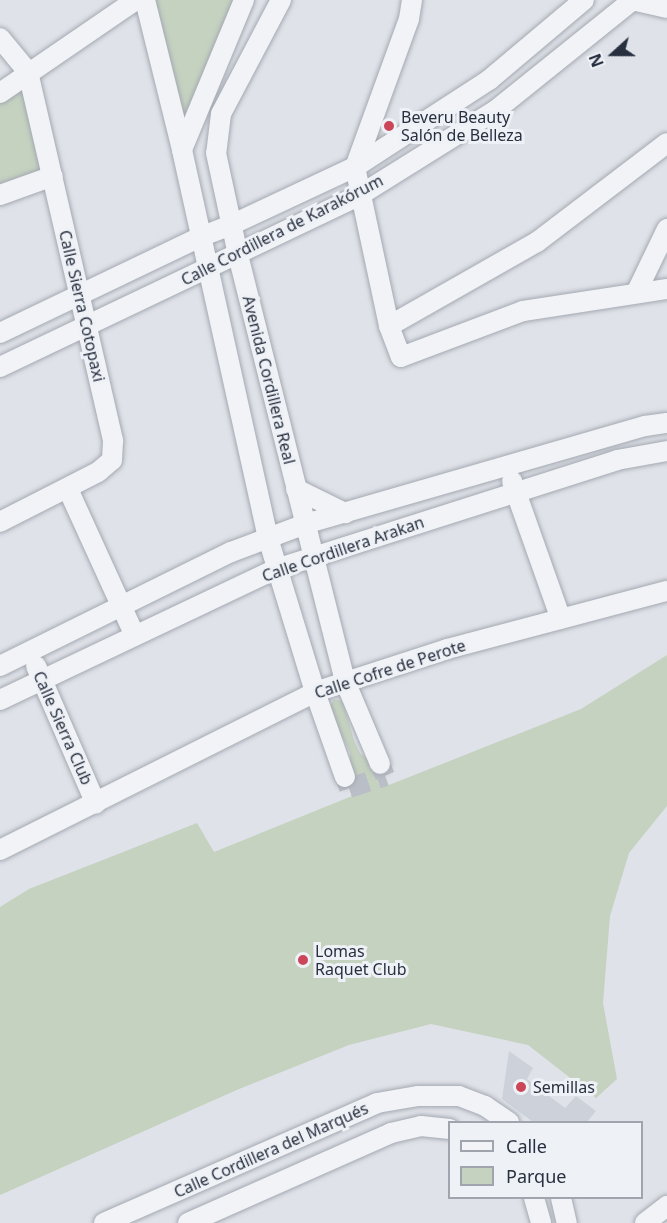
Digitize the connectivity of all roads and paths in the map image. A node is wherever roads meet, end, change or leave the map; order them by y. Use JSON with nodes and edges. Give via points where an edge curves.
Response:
{"nodes":[{"id":1,"x":136,"y":0,"type":"edge"},
{"id":2,"x":146,"y":0,"type":"edge"},
{"id":3,"x":244,"y":0,"type":"edge"},
{"id":4,"x":281,"y":0,"type":"edge"},
{"id":5,"x":412,"y":0,"type":"edge"},
{"id":6,"x":584,"y":0,"type":"edge"},
{"id":7,"x":633,"y":0,"type":"edge"},
{"id":8,"x":667,"y":8,"type":"edge"},
{"id":9,"x":0,"y":38,"type":"edge"},
{"id":10,"x":28,"y":72,"type":"junction"},
{"id":11,"x":0,"y":93,"type":"edge"},
{"id":12,"x":667,"y":142,"type":"edge"},
{"id":13,"x":182,"y":150,"type":"junction"},
{"id":14,"x":355,"y":167,"type":"junction"},
{"id":15,"x":53,"y":176,"type":"junction"},
{"id":16,"x":0,"y":195,"type":"edge"},
{"id":17,"x":360,"y":195,"type":"junction"},
{"id":18,"x":231,"y":225,"type":"junction"},
{"id":19,"x":667,"y":229,"type":"edge"},
{"id":20,"x":200,"y":237,"type":"junction"},
{"id":21,"x":238,"y":255,"type":"junction"},
{"id":22,"x":207,"y":270,"type":"junction"},
{"id":23,"x":667,"y":289,"type":"edge"},
{"id":24,"x":637,"y":291,"type":"junction"},
{"id":25,"x":79,"y":295,"type":"junction"},
{"id":26,"x":88,"y":325,"type":"junction"},
{"id":27,"x":389,"y":326,"type":"junction"},
{"id":28,"x":0,"y":333,"type":"edge"},
{"id":29,"x":0,"y":367,"type":"edge"},
{"id":30,"x":667,"y":423,"type":"edge"},
{"id":31,"x":667,"y":451,"type":"edge"},
{"id":32,"x":508,"y":466,"type":"junction"},
{"id":33,"x":68,"y":489,"type":"junction"},
{"id":34,"x":296,"y":489,"type":"junction"},
{"id":35,"x":516,"y":493,"type":"junction"},
{"id":36,"x":345,"y":513,"type":"junction"},
{"id":37,"x":0,"y":522,"type":"edge"},
{"id":38,"x":305,"y":524,"type":"junction"},
{"id":39,"x":268,"y":538,"type":"junction"},
{"id":40,"x":312,"y":556,"type":"junction"},
{"id":41,"x":276,"y":569,"type":"junction"},
{"id":42,"x":667,"y":591,"type":"edge"},
{"id":43,"x":122,"y":608,"type":"junction"},
{"id":44,"x":561,"y":619,"type":"junction"},
{"id":45,"x":134,"y":634,"type":"junction"},
{"id":46,"x":29,"y":652,"type":"junction"},
{"id":47,"x":0,"y":666,"type":"edge"},
{"id":48,"x":42,"y":678,"type":"junction"},
{"id":49,"x":345,"y":681,"type":"junction"},
{"id":50,"x":315,"y":692,"type":"junction"},
{"id":51,"x":0,"y":700,"type":"edge"},
{"id":52,"x":380,"y":764,"type":"dead end"},
{"id":53,"x":345,"y":777,"type":"dead end"},
{"id":54,"x":96,"y":804,"type":"junction"},
{"id":55,"x":0,"y":850,"type":"edge"},
{"id":56,"x":505,"y":1121,"type":"edge"},
{"id":57,"x":448,"y":1129,"type":"edge"},
{"id":58,"x":535,"y":1199,"type":"edge"},
{"id":59,"x":561,"y":1199,"type":"edge"},
{"id":60,"x":667,"y":1206,"type":"edge"},
{"id":61,"x":144,"y":1215,"type":"edge"},
{"id":62,"x":104,"y":1223,"type":"edge"},
{"id":63,"x":188,"y":1223,"type":"edge"},
{"id":64,"x":541,"y":1223,"type":"edge"},
{"id":65,"x":567,"y":1223,"type":"edge"},
{"id":66,"x":645,"y":1223,"type":"edge"}],
"edges":[{"from":1,"to":10,"type":"street"},
{"from":2,"to":13,"type":"street","name":"Avenida Cordillera Real"},
{"from":3,"to":13,"type":"street"},
{"from":4,"to":18,"type":"street","name":"Avenida Cordillera Real","via":[[222,114],[216,139]]},
{"from":5,"to":14,"type":"street","via":[[409,19]]},
{"from":6,"to":14,"type":"street","name":"Calle Cordillera de Karakórum","via":[[489,80]]},
{"from":7,"to":8,"type":"street"},
{"from":7,"to":17,"type":"street","name":"Calle Cordillera de Karakórum","via":[[496,110]]},
{"from":9,"to":10,"type":"street","name":"Calle Sierra Cotopaxi"},
{"from":10,"to":11,"type":"street"},
{"from":10,"to":15,"type":"street","name":"Calle Sierra Cotopaxi"},
{"from":12,"to":27,"type":"street","via":[[537,242]]},
{"from":13,"to":20,"type":"street","name":"Avenida Cordillera Real"},
{"from":14,"to":17,"type":"street"},
{"from":14,"to":18,"type":"street","name":"Calle Cordillera de Karakórum"},
{"from":15,"to":16,"type":"street"},
{"from":15,"to":25,"type":"street","name":"Calle Sierra Cotopaxi"},
{"from":17,"to":21,"type":"street","name":"Calle Cordillera de Karakórum"},
{"from":17,"to":27,"type":"street"},
{"from":18,"to":20,"type":"street","name":"Calle Cordillera de Karakórum"},
{"from":18,"to":21,"type":"street","name":"Avenida Cordillera Real"},
{"from":19,"to":24,"type":"street"},
{"from":20,"to":22,"type":"street","name":"Avenida Cordillera Real"},
{"from":20,"to":25,"type":"street","name":"Calle Cordillera de Karakórum"},
{"from":21,"to":22,"type":"street","name":"Calle Cordillera de Karakórum"},
{"from":21,"to":34,"type":"street","name":"Avenida Cordillera Real"},
{"from":22,"to":26,"type":"street","name":"Calle Cordillera de Karakórum"},
{"from":22,"to":39,"type":"street","name":"Avenida Cordillera Real"},
{"from":23,"to":24,"type":"street"},
{"from":24,"to":27,"type":"street","via":[[523,311],[401,357]]},
{"from":25,"to":26,"type":"street","name":"Calle Sierra Cotopaxi"},
{"from":25,"to":28,"type":"street","name":"Calle Cordillera de Karakórum"},
{"from":26,"to":29,"type":"street","name":"Calle Cordillera de Karakórum"},
{"from":26,"to":33,"type":"street","name":"Calle Sierra Cotopaxi","via":[[113,441],[111,460]]},
{"from":30,"to":32,"type":"street","name":"Calle Cordillera Arakan"},
{"from":31,"to":35,"type":"street","name":"Calle Cordillera Arakan","via":[[617,460]]},
{"from":32,"to":35,"type":"street"},
{"from":32,"to":36,"type":"street","name":"Calle Cordillera Arakan"},
{"from":33,"to":37,"type":"street","name":"Calle Sierra Cotopaxi"},
{"from":33,"to":43,"type":"street"},
{"from":34,"to":36,"type":"street"},
{"from":34,"to":38,"type":"street","name":"Avenida Cordillera Real"},
{"from":35,"to":40,"type":"street","name":"Calle Cordillera Arakan"},
{"from":35,"to":44,"type":"street"},
{"from":36,"to":38,"type":"street","name":"Calle Cordillera Arakan"},
{"from":38,"to":39,"type":"street","name":"Calle Cordillera Arakan"},
{"from":38,"to":40,"type":"street","name":"Avenida Cordillera Real"},
{"from":39,"to":41,"type":"street","name":"Avenida Cordillera Real"},
{"from":39,"to":43,"type":"street","name":"Calle Cordillera Arakan","via":[[231,552]]},
{"from":40,"to":41,"type":"street","name":"Calle Cordillera Arakan"},
{"from":40,"to":49,"type":"street","name":"Avenida Cordillera Real"},
{"from":41,"to":45,"type":"street","name":"Calle Cordillera Arakan"},
{"from":41,"to":50,"type":"street","name":"Avenida Cordillera Real"},
{"from":42,"to":44,"type":"street","name":"Calle Cofre de Perote"},
{"from":43,"to":45,"type":"street"},
{"from":43,"to":46,"type":"street","name":"Calle Cordillera Arakan"},
{"from":44,"to":49,"type":"street","name":"Calle Cofre de Perote"},
{"from":45,"to":48,"type":"street","name":"Calle Cordillera Arakan"},
{"from":46,"to":47,"type":"street","name":"Calle Cordillera Arakan"},
{"from":46,"to":48,"type":"street","name":"Calle Sierra Club"},
{"from":48,"to":51,"type":"street","name":"Calle Cordillera Arakan"},
{"from":48,"to":54,"type":"street","name":"Calle Sierra Club"},
{"from":49,"to":50,"type":"street","name":"Calle Cofre de Perote"},
{"from":49,"to":52,"type":"street","name":"Avenida Cordillera Real"},
{"from":50,"to":53,"type":"street","name":"Avenida Cordillera Real"},
{"from":50,"to":54,"type":"street","name":"Calle Cofre de Perote"},
{"from":54,"to":55,"type":"street","name":"Calle Cofre de Perote"},
{"from":56,"to":61,"type":"street","name":"Calle Cordillera del Marqués","via":[[484,1106],[459,1096],[418,1096],[377,1103]]},
{"from":57,"to":63,"type":"street","name":"Calle Cordillera del Marqués","via":[[421,1126],[391,1133]]},
{"from":58,"to":64,"type":"street"},
{"from":59,"to":65,"type":"street"},
{"from":60,"to":66,"type":"street"},
{"from":61,"to":62,"type":"street","name":"Calle Cordillera del Marqués"}]}
